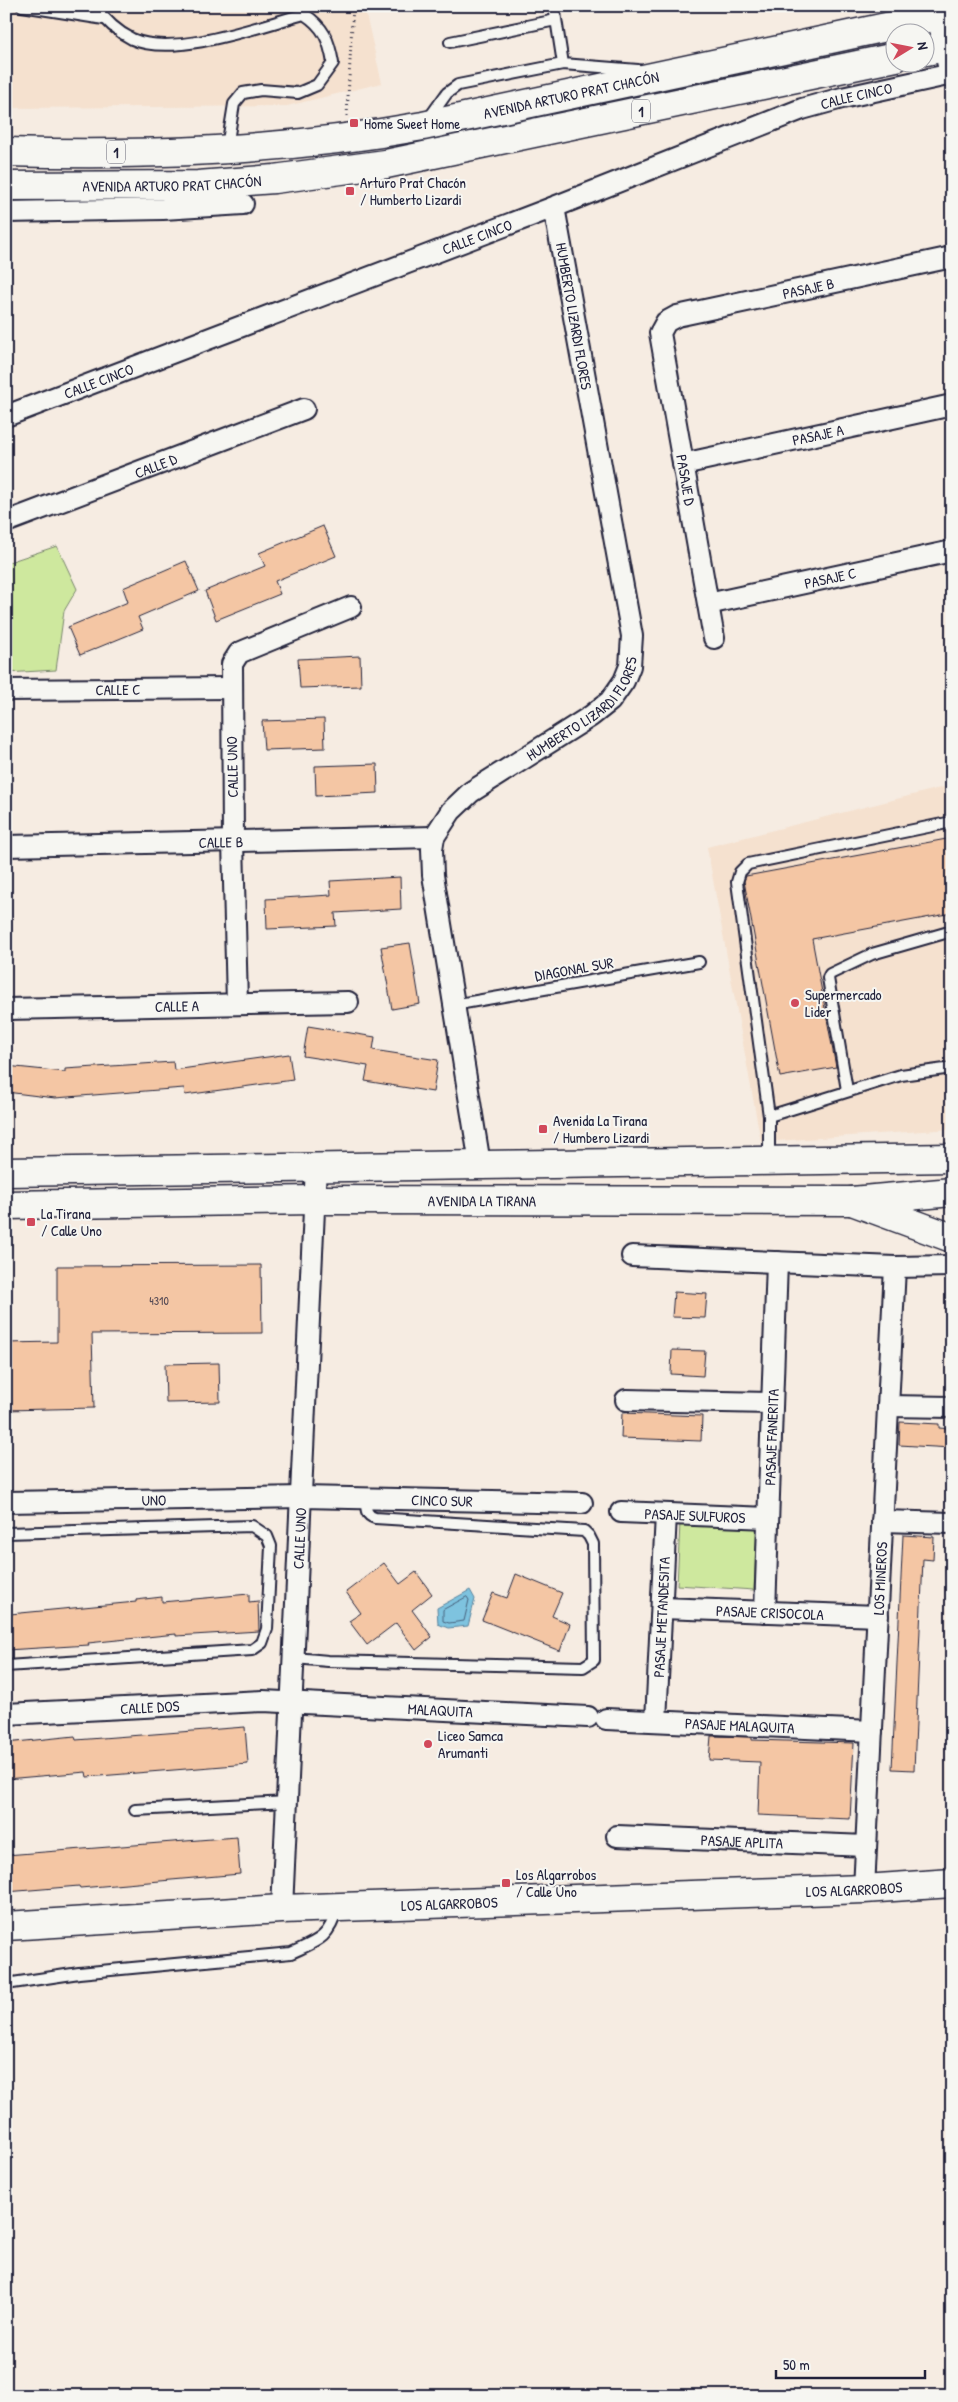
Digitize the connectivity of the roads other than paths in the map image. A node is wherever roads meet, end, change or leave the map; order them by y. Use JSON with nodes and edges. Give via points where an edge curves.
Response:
{"nodes":[{"id":1,"x":22,"y":6,"type":"edge"},
{"id":2,"x":96,"y":6,"type":"edge"},
{"id":3,"x":554,"y":6,"type":"edge"},
{"id":4,"x":946,"y":14,"type":"edge"},
{"id":5,"x":104,"y":19,"type":"junction"},
{"id":6,"x":556,"y":20,"type":"junction"},
{"id":7,"x":450,"y":42,"type":"dead end"},
{"id":8,"x":944,"y":52,"type":"edge"},
{"id":9,"x":886,"y":59,"type":"edge"},
{"id":10,"x":563,"y":64,"type":"junction"},
{"id":11,"x":676,"y":72,"type":"junction"},
{"id":12,"x":952,"y":74,"type":"edge"},
{"id":13,"x":423,"y":126,"type":"junction"},
{"id":14,"x":227,"y":151,"type":"junction"},
{"id":15,"x":6,"y":152,"type":"edge"},
{"id":16,"x":6,"y":186,"type":"edge"},
{"id":17,"x":243,"y":204,"type":"dead end"},
{"id":18,"x":554,"y":206,"type":"junction"},
{"id":19,"x":6,"y":212,"type":"edge"},
{"id":20,"x":952,"y":257,"type":"edge"},
{"id":21,"x":666,"y":322,"type":"joint"},
{"id":22,"x":952,"y":405,"type":"edge"},
{"id":23,"x":304,"y":409,"type":"dead end"},
{"id":24,"x":6,"y":416,"type":"edge"},
{"id":25,"x":683,"y":464,"type":"junction"},
{"id":26,"x":6,"y":522,"type":"edge"},
{"id":27,"x":952,"y":551,"type":"edge"},
{"id":28,"x":708,"y":604,"type":"junction"},
{"id":29,"x":351,"y":607,"type":"dead end"},
{"id":30,"x":714,"y":638,"type":"dead end"},
{"id":31,"x":231,"y":688,"type":"junction"},
{"id":32,"x":6,"y":690,"type":"edge"},
{"id":33,"x":952,"y":822,"type":"edge"},
{"id":34,"x":434,"y":837,"type":"junction"},
{"id":35,"x":233,"y":841,"type":"junction"},
{"id":36,"x":6,"y":846,"type":"edge"},
{"id":37,"x":952,"y":931,"type":"edge"},
{"id":38,"x":700,"y":962,"type":"dead end"},
{"id":39,"x":348,"y":1002,"type":"dead end"},
{"id":40,"x":237,"y":1004,"type":"junction"},
{"id":41,"x":453,"y":1005,"type":"junction"},
{"id":42,"x":6,"y":1009,"type":"edge"},
{"id":43,"x":952,"y":1068,"type":"edge"},
{"id":44,"x":847,"y":1090,"type":"junction"},
{"id":45,"x":769,"y":1116,"type":"junction"},
{"id":46,"x":950,"y":1157,"type":"edge"},
{"id":47,"x":770,"y":1160,"type":"junction"},
{"id":48,"x":480,"y":1164,"type":"junction"},
{"id":49,"x":316,"y":1166,"type":"junction"},
{"id":50,"x":6,"y":1172,"type":"edge"},
{"id":51,"x":952,"y":1192,"type":"edge"},
{"id":52,"x":315,"y":1200,"type":"junction"},
{"id":53,"x":852,"y":1201,"type":"junction"},
{"id":54,"x":6,"y":1205,"type":"edge"},
{"id":55,"x":952,"y":1238,"type":"edge"},
{"id":56,"x":632,"y":1256,"type":"dead end"},
{"id":57,"x":777,"y":1262,"type":"junction"},
{"id":58,"x":952,"y":1266,"type":"edge"},
{"id":59,"x":895,"y":1267,"type":"junction"},
{"id":60,"x":626,"y":1400,"type":"dead end"},
{"id":61,"x":772,"y":1403,"type":"junction"},
{"id":62,"x":888,"y":1406,"type":"junction"},
{"id":63,"x":952,"y":1407,"type":"edge"},
{"id":64,"x":302,"y":1497,"type":"junction"},
{"id":65,"x":366,"y":1498,"type":"junction"},
{"id":66,"x":6,"y":1502,"type":"edge"},
{"id":67,"x":582,"y":1503,"type":"dead end"},
{"id":68,"x":621,"y":1512,"type":"dead end"},
{"id":69,"x":666,"y":1514,"type":"junction"},
{"id":70,"x":768,"y":1518,"type":"junction"},
{"id":71,"x":882,"y":1521,"type":"junction"},
{"id":72,"x":952,"y":1523,"type":"edge"},
{"id":73,"x":6,"y":1533,"type":"edge"},
{"id":74,"x":662,"y":1608,"type":"junction"},
{"id":75,"x":765,"y":1612,"type":"junction"},
{"id":76,"x":878,"y":1616,"type":"junction"},
{"id":77,"x":295,"y":1658,"type":"junction"},
{"id":78,"x":6,"y":1666,"type":"edge"},
{"id":79,"x":292,"y":1702,"type":"junction"},
{"id":80,"x":6,"y":1714,"type":"edge"},
{"id":81,"x":597,"y":1718,"type":"joint"},
{"id":82,"x":656,"y":1721,"type":"junction"},
{"id":83,"x":872,"y":1731,"type":"junction"},
{"id":84,"x":288,"y":1802,"type":"junction"},
{"id":85,"x":135,"y":1810,"type":"dead end"},
{"id":86,"x":617,"y":1836,"type":"dead end"},
{"id":87,"x":866,"y":1846,"type":"junction"},
{"id":88,"x":952,"y":1883,"type":"edge"},
{"id":89,"x":864,"y":1889,"type":"junction"},
{"id":90,"x":337,"y":1907,"type":"junction"},
{"id":91,"x":282,"y":1909,"type":"junction"},
{"id":92,"x":6,"y":1926,"type":"edge"},
{"id":93,"x":6,"y":1984,"type":"edge"}],
"edges":[{"from":1,"to":5,"type":"lane"},
{"from":2,"to":5,"type":"lane"},
{"from":3,"to":6,"type":"lane"},
{"from":4,"to":8,"type":"main road"},
{"from":4,"to":11,"type":"main road","name":"AVENIDA ARTURO PRAT CHACÓN","number":"1"},
{"from":5,"to":14,"type":"lane","via":[[133,39],[165,45],[196,43],[304,14],[315,22],[329,41],[333,63],[318,85],[298,92],[261,90],[243,93],[234,104]]},
{"from":6,"to":7,"type":"lane"},
{"from":6,"to":10,"type":"lane"},
{"from":9,"to":16,"type":"main road","name":"AVENIDA ARTURO PRAT CHACÓN","number":"1","via":[[386,164],[198,185]]},
{"from":10,"to":11,"type":"lane"},
{"from":10,"to":13,"type":"lane","via":[[458,85],[438,102]]},
{"from":11,"to":13,"type":"main road","name":"AVENIDA ARTURO PRAT CHACÓN","number":"1"},
{"from":12,"to":18,"type":"street","name":"CALLE CINCO","via":[[802,109]]},
{"from":13,"to":14,"type":"main road","name":"AVENIDA ARTURO PRAT CHACÓN","number":"1","via":[[336,140]]},
{"from":14,"to":15,"type":"main road","name":"AVENIDA ARTURO PRAT CHACÓN","number":"1"},
{"from":17,"to":19,"type":"street","name":"AVENIDA ARTURO PRAT CHACÓN"},
{"from":18,"to":24,"type":"street","name":"CALLE CINCO"},
{"from":18,"to":34,"type":"street","name":"HUMBERTO LIZARDI FLORES","via":[[632,636],[630,666],[618,692],[601,710],[471,792],[451,811]]},
{"from":20,"to":21,"type":"street","name":"PASAJE B","via":[[677,316]]},
{"from":21,"to":25,"type":"street","name":"PASAJE D","via":[[660,333]]},
{"from":22,"to":25,"type":"street","name":"PASAJE A"},
{"from":23,"to":26,"type":"street","name":"CALLE D"},
{"from":25,"to":28,"type":"street","name":"PASAJE D"},
{"from":27,"to":28,"type":"street","name":"PASAJE C"},
{"from":28,"to":30,"type":"street","name":"PASAJE D"},
{"from":29,"to":31,"type":"street","name":"CALLE UNO","via":[[240,653],[232,664]]},
{"from":31,"to":32,"type":"street","name":"CALLE C"},
{"from":31,"to":35,"type":"street","name":"CALLE UNO"},
{"from":33,"to":45,"type":"lane","via":[[748,864],[740,872],[737,882]]},
{"from":34,"to":35,"type":"street","name":"CALLE B"},
{"from":34,"to":41,"type":"street","name":"HUMBERTO LIZARDI FLORES","via":[[433,875]]},
{"from":35,"to":36,"type":"street","name":"CALLE B"},
{"from":35,"to":40,"type":"street","name":"CALLE UNO"},
{"from":37,"to":44,"type":"lane","via":[[872,954],[830,974],[828,978]]},
{"from":38,"to":41,"type":"lane","name":"DIAGONAL SUR"},
{"from":39,"to":40,"type":"street","name":"CALLE A"},
{"from":40,"to":42,"type":"street","name":"CALLE A"},
{"from":41,"to":48,"type":"street","name":"HUMBERTO LIZARDI FLORES"},
{"from":43,"to":44,"type":"lane","via":[[901,1075]]},
{"from":44,"to":45,"type":"lane"},
{"from":45,"to":47,"type":"lane"},
{"from":46,"to":47,"type":"main road"},
{"from":47,"to":48,"type":"main road"},
{"from":48,"to":49,"type":"main road"},
{"from":49,"to":50,"type":"main road"},
{"from":49,"to":52,"type":"street","name":"CALLE UNO"},
{"from":51,"to":53,"type":"main road"},
{"from":52,"to":53,"type":"main road","name":"AVENIDA LA TIRANA"},
{"from":52,"to":54,"type":"main road","name":"AVENIDA LA TIRANA"},
{"from":52,"to":64,"type":"street","name":"CALLE UNO"},
{"from":53,"to":55,"type":"main road","name":"AVENIDA LA TIRANA"},
{"from":56,"to":57,"type":"street"},
{"from":57,"to":59,"type":"street"},
{"from":57,"to":61,"type":"street","name":"PASAJE FANERITA"},
{"from":58,"to":59,"type":"street"},
{"from":59,"to":62,"type":"street","name":"LOS MINEROS"},
{"from":60,"to":61,"type":"street"},
{"from":61,"to":70,"type":"street","name":"PASAJE FANERITA"},
{"from":62,"to":63,"type":"street"},
{"from":62,"to":71,"type":"street","name":"LOS MINEROS"},
{"from":64,"to":65,"type":"street","name":"CINCO SUR"},
{"from":64,"to":66,"type":"street","name":"UNO"},
{"from":64,"to":77,"type":"street","name":"CALLE UNO"},
{"from":65,"to":67,"type":"street","name":"CINCO SUR"},
{"from":65,"to":77,"type":"lane","via":[[366,1512],[375,1518],[584,1531],[593,1544],[594,1660],[583,1668]]},
{"from":68,"to":69,"type":"street","name":"PASAJE SULFUROS"},
{"from":69,"to":70,"type":"street","name":"PASAJE SULFUROS"},
{"from":69,"to":74,"type":"street","name":"PASAJE METANDESITA"},
{"from":70,"to":75,"type":"street","name":"PASAJE FANERITA"},
{"from":71,"to":72,"type":"street"},
{"from":71,"to":76,"type":"street","name":"LOS MINEROS"},
{"from":73,"to":78,"type":"lane","via":[[252,1526],[267,1536],[271,1546],[268,1629],[262,1643],[252,1650]]},
{"from":74,"to":75,"type":"street","name":"PASAJE CRISOCOLA"},
{"from":74,"to":82,"type":"street","name":"PASAJE METANDESITA"},
{"from":75,"to":76,"type":"street","name":"PASAJE CRISOCOLA"},
{"from":76,"to":83,"type":"street","name":"LOS MINEROS"},
{"from":77,"to":79,"type":"street","name":"CALLE UNO"},
{"from":79,"to":80,"type":"street","name":"CALLE DOS"},
{"from":79,"to":81,"type":"street","name":"MALAQUITA"},
{"from":79,"to":84,"type":"street","name":"CALLE UNO"},
{"from":81,"to":82,"type":"street","name":"PASAJE MALAQUITA"},
{"from":82,"to":83,"type":"street","name":"PASAJE MALAQUITA"},
{"from":83,"to":87,"type":"street","name":"LOS MINEROS"},
{"from":84,"to":85,"type":"lane"},
{"from":84,"to":91,"type":"street","name":"CALLE UNO"},
{"from":86,"to":87,"type":"street","name":"PASAJE APLITA"},
{"from":87,"to":89,"type":"street","name":"LOS MINEROS"},
{"from":88,"to":89,"type":"main road","name":"LOS ALGARROBOS"},
{"from":89,"to":90,"type":"main road","name":"LOS ALGARROBOS"},
{"from":90,"to":91,"type":"main road","name":"LOS ALGARROBOS"},
{"from":90,"to":93,"type":"lane","via":[[332,1926],[318,1941],[291,1953],[79,1973]]},
{"from":91,"to":92,"type":"main road","name":"LOS ALGARROBOS"}]}
